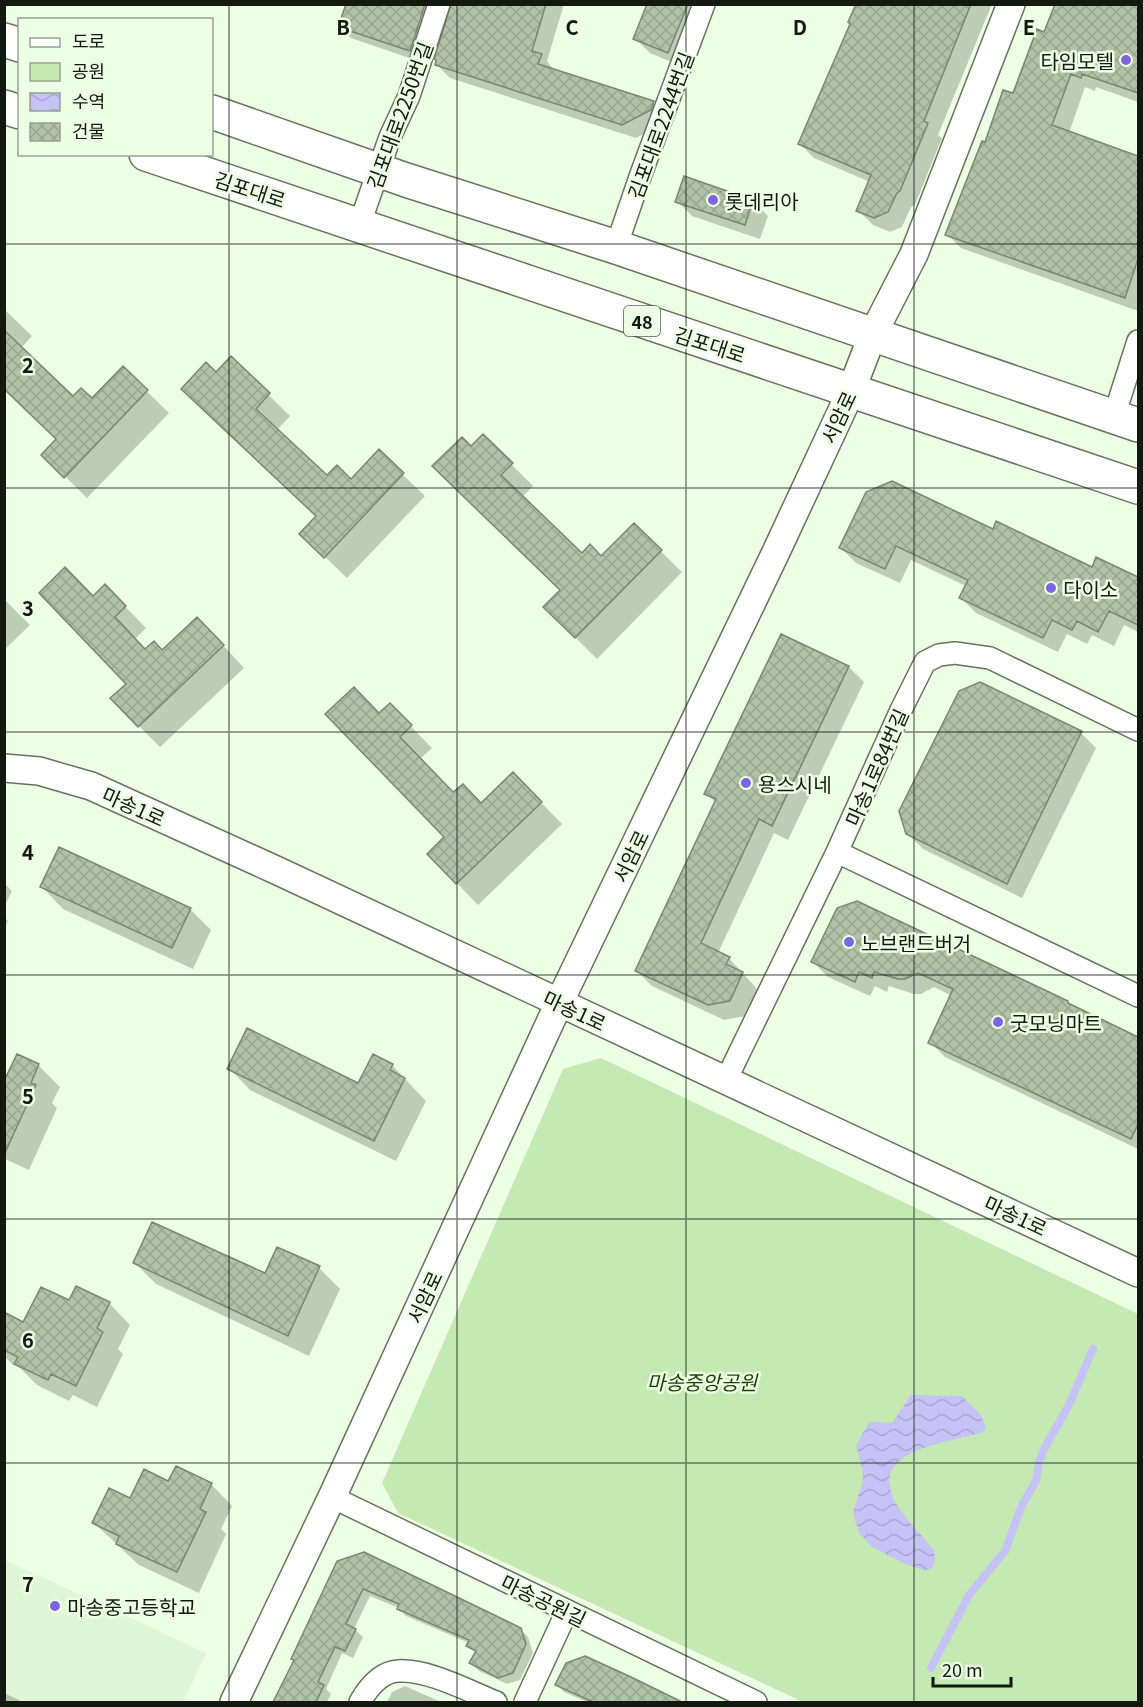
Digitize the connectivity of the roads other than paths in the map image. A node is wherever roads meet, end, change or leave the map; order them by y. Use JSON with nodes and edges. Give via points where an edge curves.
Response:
{"nodes":[{"id":1,"x":439,"y":4,"type":"edge"},
{"id":2,"x":704,"y":4,"type":"edge"},
{"id":3,"x":1011,"y":4,"type":"edge"},
{"id":4,"x":213,"y":112,"type":"edge"},
{"id":5,"x":152,"y":156,"type":"edge"},
{"id":6,"x":377,"y":171,"type":"junction"},
{"id":7,"x":359,"y":226,"type":"junction"},
{"id":8,"x":616,"y":247,"type":"junction"},
{"id":9,"x":873,"y":334,"type":"junction"},
{"id":10,"x":1138,"y":341,"type":"edge"},
{"id":11,"x":851,"y":391,"type":"junction"},
{"id":12,"x":1126,"y":421,"type":"edge"},
{"id":13,"x":1138,"y":487,"type":"edge"},
{"id":14,"x":1138,"y":730,"type":"edge"},
{"id":15,"x":4,"y":768,"type":"edge"},
{"id":16,"x":837,"y":852,"type":"junction"},
{"id":17,"x":1138,"y":996,"type":"edge"},
{"id":18,"x":559,"y":1003,"type":"junction"},
{"id":19,"x":726,"y":1080,"type":"junction"},
{"id":20,"x":1138,"y":1273,"type":"edge"},
{"id":21,"x":332,"y":1497,"type":"junction"},
{"id":22,"x":567,"y":1611,"type":"junction"},
{"id":23,"x":234,"y":1702,"type":"edge"},
{"id":24,"x":360,"y":1702,"type":"edge"},
{"id":25,"x":496,"y":1702,"type":"edge"},
{"id":26,"x":525,"y":1702,"type":"edge"},
{"id":27,"x":756,"y":1702,"type":"edge"}],
"edges":[{"from":1,"to":6,"type":"street","name":"김포대로2250번길"},
{"from":2,"to":8,"type":"street","name":"김포대로2244번길"},
{"from":3,"to":9,"type":"street","name":"서암로","via":[[914,254]]},
{"from":4,"to":6,"type":"main road"},
{"from":5,"to":7,"type":"main road","name":"김포대로","number":"48"},
{"from":6,"to":7,"type":"street","name":"김포대로2250번길"},
{"from":6,"to":8,"type":"main road"},
{"from":7,"to":11,"type":"main road","name":"김포대로","number":"48"},
{"from":8,"to":9,"type":"main road"},
{"from":9,"to":11,"type":"street","name":"서암로"},
{"from":9,"to":12,"type":"main road"},
{"from":10,"to":12,"type":"street"},
{"from":11,"to":13,"type":"main road","name":"김포대로","number":"48"},
{"from":11,"to":18,"type":"street","name":"서암로"},
{"from":14,"to":16,"type":"street","name":"마송1로84번길","via":[[990,658],[939,655],[926,662],[901,710]]},
{"from":15,"to":18,"type":"street","name":"마송1로","via":[[39,771],[91,786]]},
{"from":16,"to":17,"type":"street"},
{"from":16,"to":19,"type":"street","name":"마송1로84번길"},
{"from":18,"to":19,"type":"street","name":"마송1로"},
{"from":18,"to":21,"type":"street","name":"서암로"},
{"from":19,"to":20,"type":"street","name":"마송1로"},
{"from":21,"to":22,"type":"street","name":"마송공원길"},
{"from":21,"to":23,"type":"street","name":"서암로"},
{"from":22,"to":26,"type":"street"},
{"from":22,"to":27,"type":"street","name":"마송공원길"},
{"from":24,"to":25,"type":"street","via":[[375,1681],[396,1671],[426,1674]]}]}
